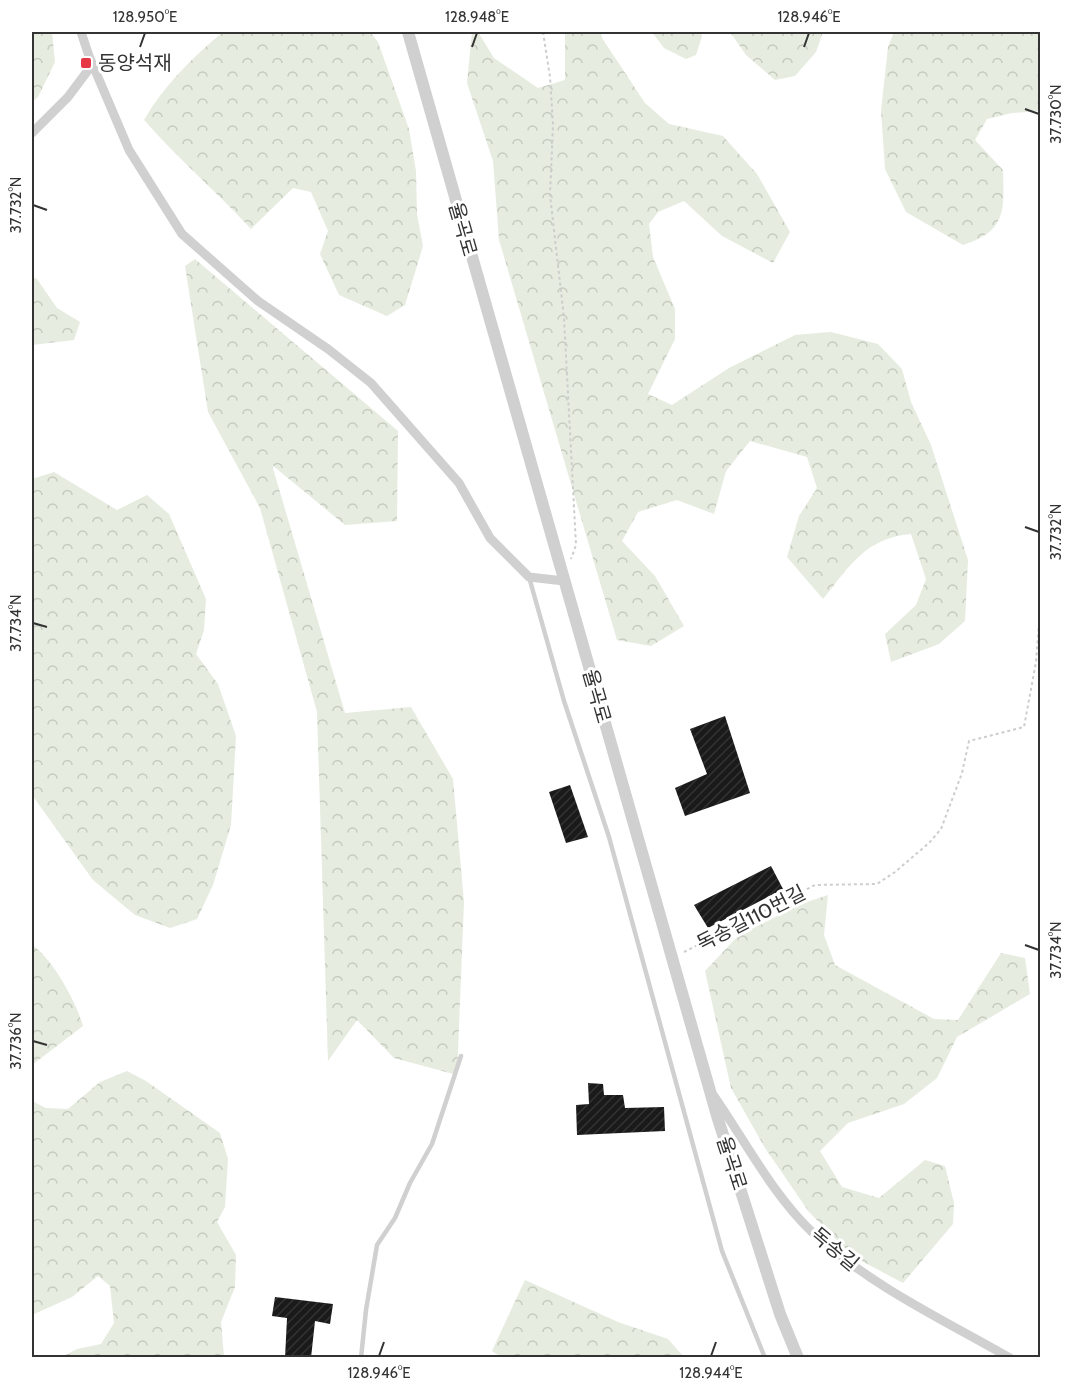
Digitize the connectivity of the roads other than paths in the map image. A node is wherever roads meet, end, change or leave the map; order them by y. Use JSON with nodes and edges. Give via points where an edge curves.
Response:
{"nodes":[{"id":1,"x":81,"y":32,"type":"edge"},
{"id":2,"x":408,"y":32,"type":"edge"},
{"id":3,"x":92,"y":65,"type":"junction"},
{"id":4,"x":32,"y":133,"type":"edge"},
{"id":5,"x":529,"y":577,"type":"junction"},
{"id":6,"x":564,"y":581,"type":"junction"},
{"id":7,"x":461,"y":1056,"type":"dead end"},
{"id":8,"x":709,"y":1088,"type":"junction"},
{"id":9,"x":361,"y":1358,"type":"edge"},
{"id":10,"x":765,"y":1358,"type":"edge"},
{"id":11,"x":798,"y":1358,"type":"edge"},
{"id":12,"x":1010,"y":1358,"type":"edge"}],
"edges":[{"from":1,"to":3,"type":"street"},
{"from":2,"to":6,"type":"street","name":"율곡로"},
{"from":3,"to":4,"type":"street","via":[[68,98]]},
{"from":3,"to":5,"type":"street","via":[[129,150],[182,234],[258,301],[371,383],[459,483],[490,538]]},
{"from":5,"to":6,"type":"street"},
{"from":5,"to":10,"type":"lane","via":[[564,701],[609,837],[722,1251]]},
{"from":6,"to":8,"type":"street","name":"율곡로"},
{"from":7,"to":9,"type":"lane","via":[[432,1144],[396,1218],[377,1245]]},
{"from":8,"to":11,"type":"street","name":"율곡로","via":[[780,1314]]},
{"from":8,"to":12,"type":"street","name":"독송길","via":[[780,1193],[812,1232],[870,1279]]}]}
